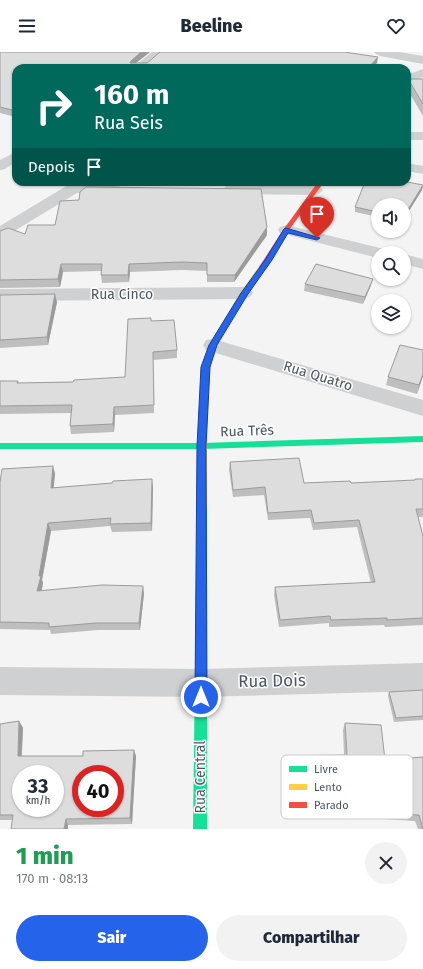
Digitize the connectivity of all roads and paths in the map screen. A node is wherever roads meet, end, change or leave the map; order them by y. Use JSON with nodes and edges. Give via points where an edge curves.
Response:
{"nodes":[{"id":1,"x":160,"y":52,"type":"edge"},
{"id":2,"x":380,"y":52,"type":"edge"},
{"id":3,"x":423,"y":60,"type":"edge"},
{"id":4,"x":144,"y":64,"type":"edge"},
{"id":5,"x":423,"y":73,"type":"edge"},
{"id":6,"x":411,"y":78,"type":"edge"},
{"id":7,"x":411,"y":136,"type":"edge"},
{"id":8,"x":423,"y":136,"type":"edge"},
{"id":9,"x":12,"y":158,"type":"edge"},
{"id":10,"x":0,"y":166,"type":"edge"},
{"id":11,"x":411,"y":168,"type":"edge"},
{"id":12,"x":423,"y":170,"type":"edge"},
{"id":13,"x":78,"y":186,"type":"edge"},
{"id":14,"x":93,"y":186,"type":"edge"},
{"id":15,"x":318,"y":186,"type":"edge"},
{"id":16,"x":132,"y":189,"type":"edge"},
{"id":17,"x":219,"y":189,"type":"edge"},
{"id":18,"x":286,"y":230,"type":"junction"},
{"id":19,"x":0,"y":233,"type":"edge"},
{"id":20,"x":371,"y":251,"type":"edge"},
{"id":21,"x":411,"y":261,"type":"edge"},
{"id":22,"x":423,"y":264,"type":"edge"},
{"id":23,"x":244,"y":293,"type":"junction"},
{"id":24,"x":0,"y":295,"type":"edge"},
{"id":25,"x":213,"y":345,"type":"junction"},
{"id":26,"x":423,"y":408,"type":"edge"},
{"id":27,"x":423,"y":439,"type":"edge"},
{"id":28,"x":0,"y":446,"type":"edge"},
{"id":29,"x":202,"y":446,"type":"junction"},
{"id":30,"x":423,"y":677,"type":"edge"},
{"id":31,"x":0,"y":681,"type":"edge"},
{"id":32,"x":201,"y":683,"type":"junction"},
{"id":33,"x":200,"y":829,"type":"edge"}],
"edges":[{"from":1,"to":4,"type":"street"},
{"from":2,"to":3,"type":"street"},
{"from":5,"to":6,"type":"street"},
{"from":7,"to":8,"type":"street"},
{"from":9,"to":10,"type":"street"},
{"from":11,"to":12,"type":"street"},
{"from":13,"to":19,"type":"street"},
{"from":14,"to":16,"type":"street"},
{"from":15,"to":17,"type":"street"},
{"from":15,"to":18,"type":"street","name":"Rua Central"},
{"from":18,"to":20,"type":"street"},
{"from":18,"to":23,"type":"street","name":"Rua Central"},
{"from":21,"to":22,"type":"street"},
{"from":23,"to":24,"type":"street","name":"Rua Cinco"},
{"from":23,"to":25,"type":"street","name":"Rua Central"},
{"from":25,"to":26,"type":"street","name":"Rua Quatro"},
{"from":25,"to":29,"type":"street","name":"Rua Central","via":[[206,367]]},
{"from":27,"to":29,"type":"street","name":"Rua Três"},
{"from":28,"to":29,"type":"street","name":"Rua Três"},
{"from":29,"to":32,"type":"street","name":"Rua Central"},
{"from":30,"to":32,"type":"street","name":"Rua Dois"},
{"from":31,"to":32,"type":"street","name":"Rua Dois"},
{"from":32,"to":33,"type":"street","name":"Rua Central"}]}
